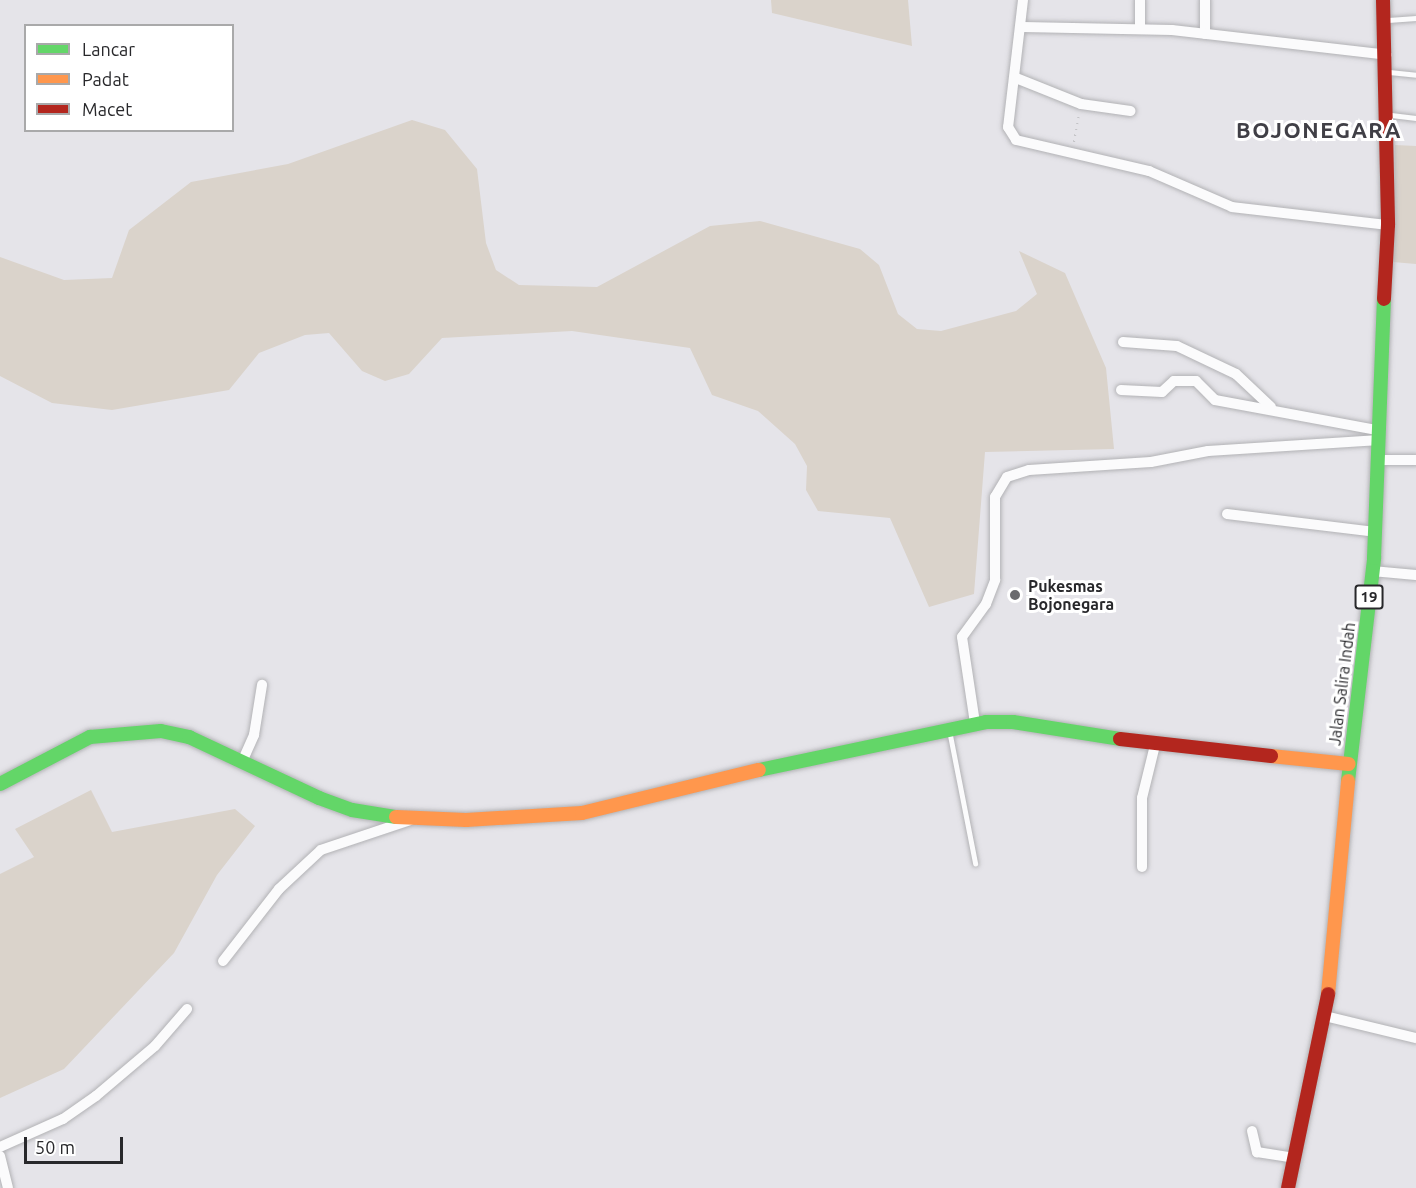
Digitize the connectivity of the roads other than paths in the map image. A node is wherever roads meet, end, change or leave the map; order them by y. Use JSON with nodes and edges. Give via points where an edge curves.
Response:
{"nodes":[{"id":1,"x":1023,"y":0,"type":"edge"},
{"id":2,"x":1140,"y":0,"type":"edge"},
{"id":3,"x":1205,"y":0,"type":"edge"},
{"id":4,"x":1383,"y":0,"type":"edge"},
{"id":5,"x":1416,"y":18,"type":"edge"},
{"id":6,"x":1384,"y":20,"type":"junction"},
{"id":7,"x":1023,"y":27,"type":"junction"},
{"id":8,"x":1140,"y":28,"type":"junction"},
{"id":9,"x":1205,"y":34,"type":"junction"},
{"id":10,"x":1387,"y":55,"type":"junction"},
{"id":11,"x":1387,"y":71,"type":"junction"},
{"id":12,"x":1416,"y":75,"type":"edge"},
{"id":13,"x":1016,"y":78,"type":"junction"},
{"id":14,"x":1131,"y":111,"type":"dead end"},
{"id":15,"x":1386,"y":114,"type":"junction"},
{"id":16,"x":1416,"y":118,"type":"edge"},
{"id":17,"x":1388,"y":225,"type":"junction"},
{"id":18,"x":1123,"y":342,"type":"dead end"},
{"id":19,"x":1121,"y":390,"type":"dead end"},
{"id":20,"x":1271,"y":408,"type":"junction"},
{"id":21,"x":1377,"y":435,"type":"junction"},
{"id":22,"x":1376,"y":460,"type":"junction"},
{"id":23,"x":1416,"y":460,"type":"edge"},
{"id":24,"x":1227,"y":514,"type":"dead end"},
{"id":25,"x":1375,"y":532,"type":"junction"},
{"id":26,"x":1372,"y":571,"type":"junction"},
{"id":27,"x":1416,"y":575,"type":"edge"},
{"id":28,"x":262,"y":685,"type":"dead end"},
{"id":29,"x":975,"y":723,"type":"junction"},
{"id":30,"x":949,"y":728,"type":"junction"},
{"id":31,"x":1155,"y":745,"type":"junction"},
{"id":32,"x":242,"y":762,"type":"junction"},
{"id":33,"x":1349,"y":764,"type":"junction"},
{"id":34,"x":0,"y":784,"type":"edge"},
{"id":35,"x":413,"y":819,"type":"junction"},
{"id":36,"x":975,"y":863,"type":"dead end"},
{"id":37,"x":1142,"y":867,"type":"dead end"},
{"id":38,"x":224,"y":962,"type":"dead end"},
{"id":39,"x":186,"y":1009,"type":"dead end"},
{"id":40,"x":1325,"y":1016,"type":"junction"},
{"id":41,"x":1416,"y":1038,"type":"edge"},
{"id":42,"x":1252,"y":1131,"type":"dead end"},
{"id":43,"x":0,"y":1148,"type":"edge"},
{"id":44,"x":0,"y":1156,"type":"edge"},
{"id":45,"x":1293,"y":1158,"type":"junction"},
{"id":46,"x":8,"y":1188,"type":"edge"},
{"id":47,"x":1288,"y":1188,"type":"edge"}],
"edges":[{"from":1,"to":7,"type":"street"},
{"from":2,"to":8,"type":"street"},
{"from":3,"to":9,"type":"street"},
{"from":4,"to":6,"type":"main road","name":"Jalan Salira Indah","number":"19"},
{"from":5,"to":6,"type":"lane"},
{"from":6,"to":10,"type":"main road","name":"Jalan Salira Indah","number":"19"},
{"from":7,"to":8,"type":"street"},
{"from":7,"to":13,"type":"street"},
{"from":8,"to":9,"type":"street"},
{"from":9,"to":10,"type":"street"},
{"from":10,"to":11,"type":"main road","name":"Jalan Salira Indah","number":"19"},
{"from":11,"to":12,"type":"lane"},
{"from":11,"to":15,"type":"main road","name":"Jalan Salira Indah","number":"19"},
{"from":13,"to":14,"type":"street","via":[[1081,104]]},
{"from":13,"to":17,"type":"street","via":[[1008,127],[1011,137],[1026,145],[1149,171],[1232,207]]},
{"from":15,"to":16,"type":"lane"},
{"from":15,"to":17,"type":"main road","name":"Jalan Salira Indah","number":"19"},
{"from":17,"to":21,"type":"main road","name":"Jalan Salira Indah","number":"19"},
{"from":18,"to":20,"type":"street","via":[[1177,346],[1236,374]]},
{"from":19,"to":20,"type":"street","via":[[1162,392],[1174,381],[1184,379],[1196,381],[1215,400]]},
{"from":20,"to":21,"type":"street","via":[[1288,416]]},
{"from":21,"to":22,"type":"main road","name":"Jalan Salira Indah","number":"19"},
{"from":21,"to":29,"type":"street","via":[[1208,451],[1160,461],[1029,470],[1007,477],[995,496],[995,580],[986,604],[962,637]]},
{"from":22,"to":23,"type":"street"},
{"from":22,"to":25,"type":"main road","name":"Jalan Salira Indah","number":"19"},
{"from":24,"to":25,"type":"street"},
{"from":25,"to":26,"type":"main road","name":"Jalan Salira Indah","number":"19"},
{"from":26,"to":27,"type":"street"},
{"from":26,"to":33,"type":"main road","name":"Jalan Salira Indah","number":"19"},
{"from":28,"to":32,"type":"street","via":[[254,735]]},
{"from":29,"to":30,"type":"main road"},
{"from":29,"to":31,"type":"main road","via":[[1013,722]]},
{"from":30,"to":35,"type":"main road","via":[[582,813]]},
{"from":30,"to":36,"type":"lane"},
{"from":31,"to":33,"type":"main road"},
{"from":31,"to":37,"type":"street","via":[[1142,798]]},
{"from":32,"to":34,"type":"main road","via":[[180,735],[115,731],[90,737]]},
{"from":32,"to":35,"type":"main road","via":[[352,810]]},
{"from":33,"to":40,"type":"main road","name":"Jalan Salira Indah","number":"19","via":[[1336,941]]},
{"from":35,"to":38,"type":"street","via":[[321,850],[279,889]]},
{"from":39,"to":43,"type":"street","via":[[155,1046],[96,1096],[63,1119]]},
{"from":40,"to":41,"type":"street"},
{"from":40,"to":45,"type":"main road","name":"Jalan Salira Indah","number":"19"},
{"from":42,"to":45,"type":"street","via":[[1258,1153]]},
{"from":44,"to":46,"type":"street"},
{"from":45,"to":47,"type":"main road","name":"Jalan Salira Indah","number":"19"}]}
